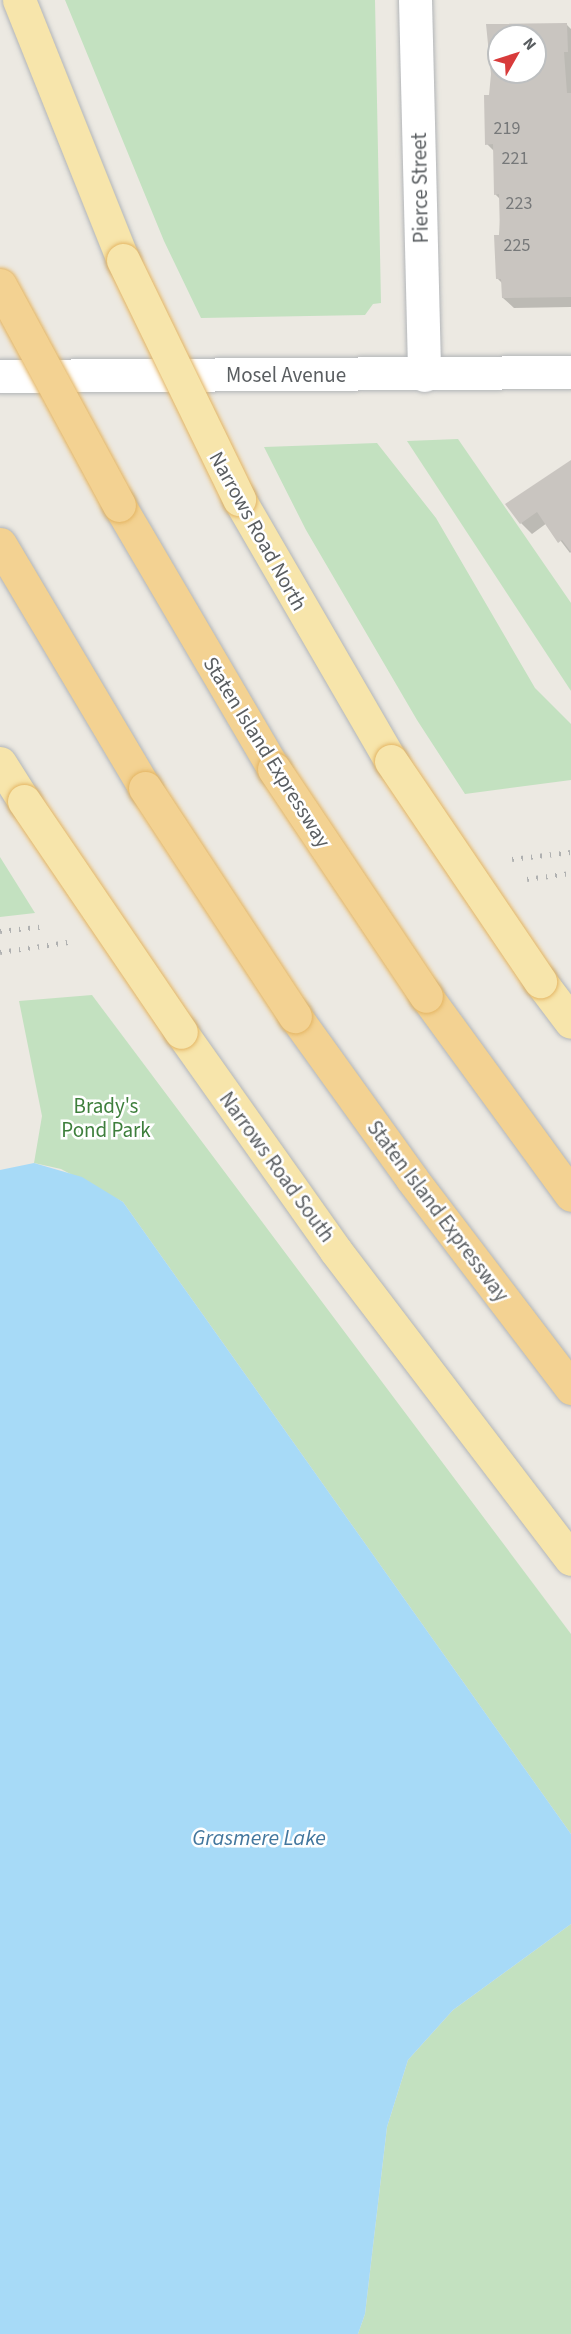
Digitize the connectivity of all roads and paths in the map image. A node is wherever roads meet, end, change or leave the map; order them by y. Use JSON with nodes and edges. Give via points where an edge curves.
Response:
{"nodes":[{"id":1,"x":19,"y":0,"type":"edge"},
{"id":2,"x":415,"y":0,"type":"edge"},
{"id":3,"x":0,"y":285,"type":"edge"},
{"id":4,"x":571,"y":372,"type":"edge"},
{"id":5,"x":424,"y":375,"type":"junction"},
{"id":6,"x":0,"y":376,"type":"edge"},
{"id":7,"x":0,"y":544,"type":"edge"},
{"id":8,"x":0,"y":763,"type":"edge"},
{"id":9,"x":571,"y":1022,"type":"edge"},
{"id":10,"x":571,"y":1195,"type":"edge"},
{"id":11,"x":571,"y":1389,"type":"edge"},
{"id":12,"x":571,"y":1559,"type":"edge"}],
"edges":[{"from":1,"to":9,"type":"main road","name":"Narrows Road North","bridge":true,"via":[[123,260],[239,499],[391,761]]},
{"from":2,"to":5,"type":"street","name":"Pierce Street"},
{"from":3,"to":10,"type":"highway","name":"Staten Island Expressway","bridge":true,"via":[[119,505],[274,769],[426,996]]},
{"from":4,"to":5,"type":"street","name":"Mosel Avenue"},
{"from":5,"to":6,"type":"street","name":"Mosel Avenue"},
{"from":7,"to":11,"type":"highway","name":"Staten Island Expressway","bridge":true,"via":[[146,788],[296,1016],[412,1179]]},
{"from":8,"to":12,"type":"main road","name":"Narrows Road South","bridge":true,"via":[[181,1032],[336,1251]]}]}
